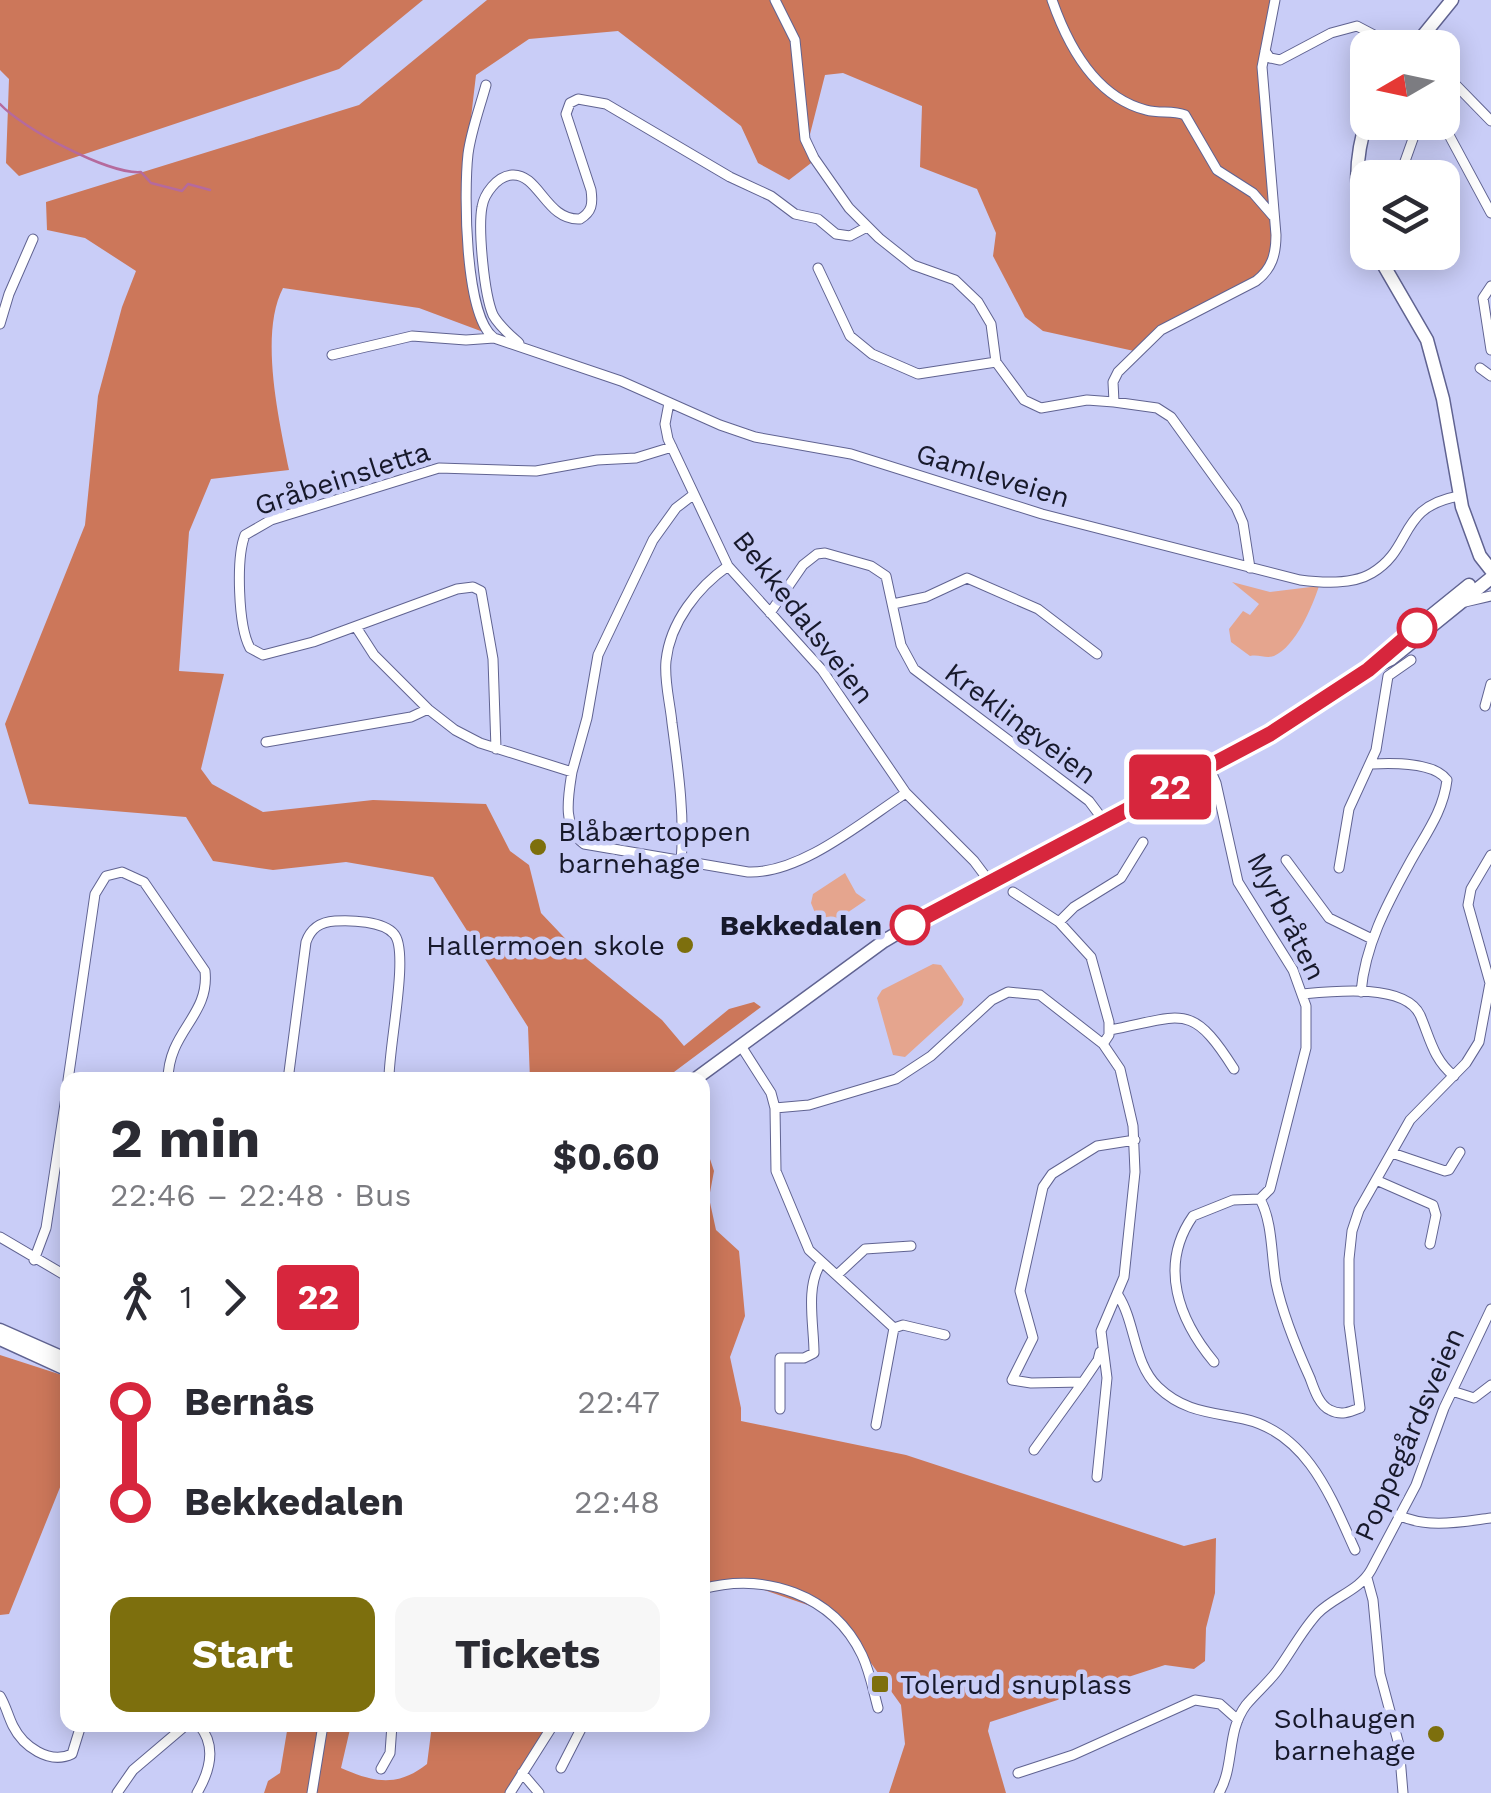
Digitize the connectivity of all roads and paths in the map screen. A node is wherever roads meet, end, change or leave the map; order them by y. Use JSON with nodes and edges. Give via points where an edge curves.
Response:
{"nodes":[{"id":1,"x":775,"y":0,"type":"edge"},
{"id":2,"x":1052,"y":0,"type":"edge"},
{"id":3,"x":1275,"y":0,"type":"edge"},
{"id":4,"x":1452,"y":0,"type":"edge"},
{"id":5,"x":1367,"y":30,"type":"edge"},
{"id":6,"x":1432,"y":30,"type":"edge"},
{"id":7,"x":1264,"y":49,"type":"junction"},
{"id":8,"x":1280,"y":60,"type":"junction"},
{"id":9,"x":1263,"y":80,"type":"junction"},
{"id":10,"x":486,"y":85,"type":"dead end"},
{"id":11,"x":1460,"y":89,"type":"edge"},
{"id":12,"x":1491,"y":122,"type":"edge"},
{"id":13,"x":1452,"y":140,"type":"edge"},
{"id":14,"x":1491,"y":212,"type":"edge"},
{"id":15,"x":1275,"y":218,"type":"junction"},
{"id":16,"x":867,"y":228,"type":"junction"},
{"id":17,"x":33,"y":239,"type":"dead end"},
{"id":18,"x":818,"y":268,"type":"dead end"},
{"id":19,"x":1386,"y":270,"type":"edge"},
{"id":20,"x":1491,"y":286,"type":"edge"},
{"id":21,"x":0,"y":324,"type":"edge"},
{"id":22,"x":494,"y":338,"type":"junction"},
{"id":23,"x":521,"y":345,"type":"junction"},
{"id":24,"x":1491,"y":350,"type":"edge"},
{"id":25,"x":332,"y":356,"type":"dead end"},
{"id":26,"x":996,"y":362,"type":"junction"},
{"id":27,"x":1114,"y":402,"type":"junction"},
{"id":28,"x":669,"y":403,"type":"junction"},
{"id":29,"x":672,"y":446,"type":"junction"},
{"id":30,"x":693,"y":495,"type":"junction"},
{"id":31,"x":1459,"y":496,"type":"junction"},
{"id":32,"x":1474,"y":534,"type":"junction"},
{"id":33,"x":1491,"y":552,"type":"edge"},
{"id":34,"x":728,"y":566,"type":"junction"},
{"id":35,"x":1250,"y":568,"type":"junction"},
{"id":36,"x":1490,"y":571,"type":"edge"},
{"id":37,"x":1491,"y":596,"type":"edge"},
{"id":38,"x":1462,"y":603,"type":"junction"},
{"id":39,"x":893,"y":604,"type":"junction"},
{"id":40,"x":770,"y":612,"type":"junction"},
{"id":41,"x":356,"y":627,"type":"junction"},
{"id":42,"x":1097,"y":654,"type":"dead end"},
{"id":43,"x":1411,"y":660,"type":"dead end"},
{"id":44,"x":1368,"y":670,"type":"junction"},
{"id":45,"x":1491,"y":684,"type":"edge"},
{"id":46,"x":1484,"y":706,"type":"dead end"},
{"id":47,"x":428,"y":708,"type":"junction"},
{"id":48,"x":266,"y":742,"type":"dead end"},
{"id":49,"x":496,"y":749,"type":"junction"},
{"id":50,"x":1372,"y":764,"type":"junction"},
{"id":51,"x":1209,"y":767,"type":"junction"},
{"id":52,"x":572,"y":772,"type":"junction"},
{"id":53,"x":906,"y":793,"type":"junction"},
{"id":54,"x":1104,"y":821,"type":"junction"},
{"id":55,"x":1143,"y":842,"type":"dead end"},
{"id":56,"x":1491,"y":855,"type":"edge"},
{"id":57,"x":1286,"y":860,"type":"dead end"},
{"id":58,"x":680,"y":862,"type":"junction"},
{"id":59,"x":1339,"y":868,"type":"dead end"},
{"id":60,"x":989,"y":880,"type":"junction"},
{"id":61,"x":1013,"y":892,"type":"dead end"},
{"id":62,"x":1059,"y":922,"type":"junction"},
{"id":63,"x":1372,"y":938,"type":"junction"},
{"id":64,"x":1361,"y":992,"type":"junction"},
{"id":65,"x":1491,"y":992,"type":"edge"},
{"id":66,"x":1303,"y":994,"type":"junction"},
{"id":67,"x":1110,"y":1030,"type":"junction"},
{"id":68,"x":1103,"y":1044,"type":"junction"},
{"id":69,"x":741,"y":1046,"type":"junction"},
{"id":70,"x":1234,"y":1069,"type":"dead end"},
{"id":71,"x":69,"y":1072,"type":"edge"},
{"id":72,"x":169,"y":1072,"type":"edge"},
{"id":73,"x":289,"y":1072,"type":"edge"},
{"id":74,"x":390,"y":1072,"type":"edge"},
{"id":75,"x":705,"y":1072,"type":"edge"},
{"id":76,"x":710,"y":1073,"type":"edge"},
{"id":77,"x":1454,"y":1076,"type":"junction"},
{"id":78,"x":775,"y":1108,"type":"junction"},
{"id":79,"x":60,"y":1135,"type":"edge"},
{"id":80,"x":1135,"y":1140,"type":"junction"},
{"id":81,"x":1460,"y":1152,"type":"dead end"},
{"id":82,"x":1392,"y":1154,"type":"junction"},
{"id":83,"x":1376,"y":1180,"type":"junction"},
{"id":84,"x":1260,"y":1199,"type":"junction"},
{"id":85,"x":0,"y":1238,"type":"edge"},
{"id":86,"x":1430,"y":1244,"type":"dead end"},
{"id":87,"x":911,"y":1246,"type":"dead end"},
{"id":88,"x":34,"y":1260,"type":"junction"},
{"id":89,"x":821,"y":1263,"type":"junction"},
{"id":90,"x":60,"y":1273,"type":"edge"},
{"id":91,"x":837,"y":1275,"type":"junction"},
{"id":92,"x":1118,"y":1295,"type":"junction"},
{"id":93,"x":1491,"y":1309,"type":"edge"},
{"id":94,"x":894,"y":1328,"type":"junction"},
{"id":95,"x":0,"y":1330,"type":"edge"},
{"id":96,"x":945,"y":1334,"type":"dead end"},
{"id":97,"x":0,"y":1340,"type":"edge"},
{"id":98,"x":1101,"y":1347,"type":"junction"},
{"id":99,"x":60,"y":1356,"type":"edge"},
{"id":100,"x":1214,"y":1362,"type":"dead end"},
{"id":101,"x":60,"y":1366,"type":"edge"},
{"id":102,"x":1083,"y":1382,"type":"junction"},
{"id":103,"x":1491,"y":1385,"type":"edge"},
{"id":104,"x":1452,"y":1391,"type":"junction"},
{"id":105,"x":780,"y":1409,"type":"dead end"},
{"id":106,"x":876,"y":1425,"type":"dead end"},
{"id":107,"x":1034,"y":1450,"type":"dead end"},
{"id":108,"x":1097,"y":1478,"type":"dead end"},
{"id":109,"x":1398,"y":1515,"type":"junction"},
{"id":110,"x":1491,"y":1518,"type":"edge"},
{"id":111,"x":1354,"y":1550,"type":"dead end"},
{"id":112,"x":1367,"y":1578,"type":"junction"},
{"id":113,"x":710,"y":1588,"type":"edge"},
{"id":114,"x":0,"y":1696,"type":"edge"},
{"id":115,"x":878,"y":1708,"type":"dead end"},
{"id":116,"x":1238,"y":1720,"type":"junction"},
{"id":117,"x":12,"y":1724,"type":"junction"},
{"id":118,"x":0,"y":1727,"type":"edge"},
{"id":119,"x":79,"y":1732,"type":"edge"},
{"id":120,"x":178,"y":1732,"type":"edge"},
{"id":121,"x":204,"y":1732,"type":"edge"},
{"id":122,"x":322,"y":1732,"type":"edge"},
{"id":123,"x":392,"y":1732,"type":"edge"},
{"id":124,"x":548,"y":1732,"type":"edge"},
{"id":125,"x":579,"y":1732,"type":"edge"},
{"id":126,"x":381,"y":1768,"type":"dead end"},
{"id":127,"x":561,"y":1768,"type":"dead end"},
{"id":128,"x":522,"y":1773,"type":"junction"},
{"id":129,"x":1018,"y":1773,"type":"dead end"},
{"id":130,"x":117,"y":1793,"type":"edge"},
{"id":131,"x":196,"y":1793,"type":"edge"},
{"id":132,"x":312,"y":1793,"type":"edge"},
{"id":133,"x":510,"y":1793,"type":"edge"},
{"id":134,"x":539,"y":1793,"type":"edge"},
{"id":135,"x":1219,"y":1793,"type":"edge"},
{"id":136,"x":1404,"y":1793,"type":"edge"}],
"edges":[{"from":1,"to":16,"type":"street","via":[[796,40],[806,144]]},
{"from":2,"to":15,"type":"street","via":[[1062,30],[1102,86],[1144,110],[1185,116],[1217,170],[1253,193]]},
{"from":3,"to":7,"type":"street"},
{"from":4,"to":6,"type":"main road"},
{"from":5,"to":8,"type":"street","via":[[1331,32]]},
{"from":7,"to":8,"type":"street"},
{"from":7,"to":9,"type":"street"},
{"from":8,"to":9,"type":"street"},
{"from":9,"to":15,"type":"street"},
{"from":10,"to":22,"type":"street","via":[[468,158],[469,270],[482,323]]},
{"from":11,"to":12,"type":"street"},
{"from":13,"to":14,"type":"street"},
{"from":15,"to":27,"type":"street","via":[[1276,250],[1266,272],[1161,330],[1118,372]]},
{"from":16,"to":23,"type":"street","via":[[841,236],[616,108],[574,100],[566,120],[592,190],[588,213],[580,220],[564,218],[515,175],[491,188],[482,206],[491,309]]},
{"from":16,"to":26,"type":"street","via":[[913,265],[950,278],[978,302],[988,314]]},
{"from":17,"to":21,"type":"street"},
{"from":18,"to":26,"type":"street","via":[[850,336],[872,354],[918,374]]},
{"from":19,"to":31,"type":"main road","via":[[1427,340]]},
{"from":20,"to":24,"type":"street","via":[[1483,298]]},
{"from":22,"to":23,"type":"street","name":"Gamleveien"},
{"from":22,"to":25,"type":"street","name":"Gamleveien","via":[[399,338]]},
{"from":23,"to":28,"type":"street","name":"Gamleveien"},
{"from":26,"to":27,"type":"street","via":[[1032,406]]},
{"from":27,"to":35,"type":"street","via":[[1164,412],[1196,448],[1239,513]]},
{"from":28,"to":29,"type":"street","name":"Bekkedalsveien"},
{"from":28,"to":35,"type":"street","name":"Gamleveien","via":[[755,437],[851,454],[1042,514]]},
{"from":29,"to":30,"type":"street","name":"Bekkedalsveien"},
{"from":29,"to":41,"type":"street","name":"Gråbeinsletta","via":[[636,458],[536,471],[439,468],[271,520],[245,535],[244,634],[256,653],[271,655]]},
{"from":30,"to":34,"type":"street","name":"Bekkedalsveien"},
{"from":30,"to":52,"type":"street","via":[[653,540],[598,656]]},
{"from":31,"to":32,"type":"main road"},
{"from":31,"to":35,"type":"street","name":"Gamleveien","via":[[1425,506],[1382,565],[1359,578],[1311,582]]},
{"from":32,"to":33,"type":"main road"},
{"from":32,"to":36,"type":"main road"},
{"from":34,"to":40,"type":"street","name":"Bekkedalsveien"},
{"from":34,"to":58,"type":"street","via":[[695,595],[666,656]]},
{"from":36,"to":38,"type":"main road"},
{"from":36,"to":44,"type":"main road"},
{"from":37,"to":38,"type":"street"},
{"from":38,"to":44,"type":"main road","via":[[1391,660]]},
{"from":39,"to":40,"type":"street","name":"Kreklingveien","via":[[889,581],[878,568],[820,553],[809,558]]},
{"from":39,"to":42,"type":"street","via":[[967,578],[1038,610]]},
{"from":39,"to":54,"type":"street","name":"Kreklingveien","via":[[901,645],[920,676],[1089,801]]},
{"from":40,"to":53,"type":"street","name":"Bekkedalsveien","via":[[833,684]]},
{"from":41,"to":47,"type":"street"},
{"from":41,"to":49,"type":"street","name":"Gråbeinsletta","via":[[457,589],[481,590],[493,660]]},
{"from":43,"to":50,"type":"street","via":[[1388,676]]},
{"from":44,"to":51,"type":"main road"},
{"from":45,"to":46,"type":"street"},
{"from":47,"to":48,"type":"street","via":[[411,717]]},
{"from":47,"to":49,"type":"street","via":[[454,730]]},
{"from":49,"to":52,"type":"street"},
{"from":50,"to":59,"type":"street","via":[[1348,809]]},
{"from":50,"to":63,"type":"street","via":[[1403,764],[1447,780],[1442,809]]},
{"from":51,"to":54,"type":"main road"},
{"from":51,"to":66,"type":"street","name":"Myrbråten","via":[[1238,882]]},
{"from":52,"to":58,"type":"street","via":[[568,810],[580,841]]},
{"from":53,"to":58,"type":"street","via":[[776,870]]},
{"from":53,"to":60,"type":"street","name":"Bekkedalsveien"},
{"from":54,"to":60,"type":"main road"},
{"from":55,"to":62,"type":"street","via":[[1121,878]]},
{"from":56,"to":65,"type":"street","via":[[1468,904]]},
{"from":57,"to":63,"type":"street","via":[[1330,918]]},
{"from":60,"to":69,"type":"main road","via":[[874,948]]},
{"from":61,"to":62,"type":"street"},
{"from":62,"to":67,"type":"street","via":[[1092,960]]},
{"from":63,"to":64,"type":"street"},
{"from":64,"to":66,"type":"street"},
{"from":64,"to":77,"type":"street","via":[[1402,998],[1418,1010],[1436,1058]]},
{"from":65,"to":77,"type":"street","via":[[1478,1042]]},
{"from":66,"to":84,"type":"street","name":"Myrbråten","via":[[1306,1048],[1275,1178]]},
{"from":67,"to":68,"type":"street"},
{"from":67,"to":70,"type":"street","via":[[1188,1019],[1204,1027]]},
{"from":68,"to":78,"type":"street","via":[[1040,995],[1008,992],[896,1079]]},
{"from":68,"to":80,"type":"street","via":[[1120,1069]]},
{"from":69,"to":75,"type":"main road"},
{"from":69,"to":76,"type":"main road"},
{"from":69,"to":78,"type":"street"},
{"from":71,"to":72,"type":"street","via":[[95,894],[116,872],[144,882],[204,971],[201,1002],[172,1048]]},
{"from":73,"to":74,"type":"street","via":[[306,942],[317,925],[332,921],[382,926],[399,941]]},
{"from":77,"to":82,"type":"street","via":[[1410,1120]]},
{"from":78,"to":89,"type":"street","via":[[778,1181]]},
{"from":79,"to":88,"type":"street","via":[[46,1228]]},
{"from":80,"to":92,"type":"street","via":[[1130,1236]]},
{"from":80,"to":102,"type":"street","via":[[1096,1146],[1052,1174],[1043,1187],[1020,1291],[1033,1338],[1012,1380]]},
{"from":81,"to":82,"type":"street","via":[[1445,1171]]},
{"from":82,"to":83,"type":"street"},
{"from":83,"to":84,"type":"street","via":[[1355,1219],[1348,1259],[1360,1408],[1345,1413],[1324,1406],[1284,1314]]},
{"from":83,"to":86,"type":"street","via":[[1433,1205]]},
{"from":84,"to":100,"type":"street","via":[[1199,1212],[1176,1254],[1177,1298],[1191,1333]]},
{"from":85,"to":88,"type":"street"},
{"from":87,"to":91,"type":"street","via":[[865,1249]]},
{"from":88,"to":90,"type":"street"},
{"from":89,"to":91,"type":"street"},
{"from":89,"to":105,"type":"street","via":[[812,1296],[814,1353],[779,1360]]},
{"from":91,"to":94,"type":"street"},
{"from":92,"to":98,"type":"street"},
{"from":92,"to":111,"type":"street","via":[[1154,1383],[1203,1414],[1259,1423],[1296,1447],[1325,1488]]},
{"from":93,"to":104,"type":"street","name":"Poppegårdsveien"},
{"from":94,"to":96,"type":"street"},
{"from":94,"to":106,"type":"street"},
{"from":95,"to":99,"type":"main road"},
{"from":97,"to":101,"type":"main road"},
{"from":98,"to":102,"type":"street"},
{"from":98,"to":108,"type":"street","via":[[1107,1378]]},
{"from":102,"to":107,"type":"street"},
{"from":103,"to":104,"type":"street","via":[[1474,1398]]},
{"from":104,"to":109,"type":"street","name":"Poppegårdsveien"},
{"from":109,"to":110,"type":"street","via":[[1447,1524]]},
{"from":109,"to":112,"type":"street","name":"Poppegårdsveien"},
{"from":112,"to":116,"type":"street","via":[[1318,1613]]},
{"from":112,"to":136,"type":"street"},
{"from":113,"to":115,"type":"street","via":[[764,1583],[812,1600],[855,1642]]},
{"from":114,"to":117,"type":"street"},
{"from":116,"to":129,"type":"street","via":[[1220,1704],[1195,1700]]},
{"from":116,"to":135,"type":"street"},
{"from":117,"to":118,"type":"street"},
{"from":117,"to":119,"type":"street","via":[[31,1746],[56,1758],[75,1751]]},
{"from":120,"to":130,"type":"street","via":[[132,1770]]},
{"from":121,"to":131,"type":"street","via":[[211,1752]]},
{"from":122,"to":132,"type":"street"},
{"from":123,"to":126,"type":"street"},
{"from":124,"to":128,"type":"street"},
{"from":125,"to":127,"type":"street"},
{"from":128,"to":133,"type":"street"},
{"from":128,"to":134,"type":"street"}]}
